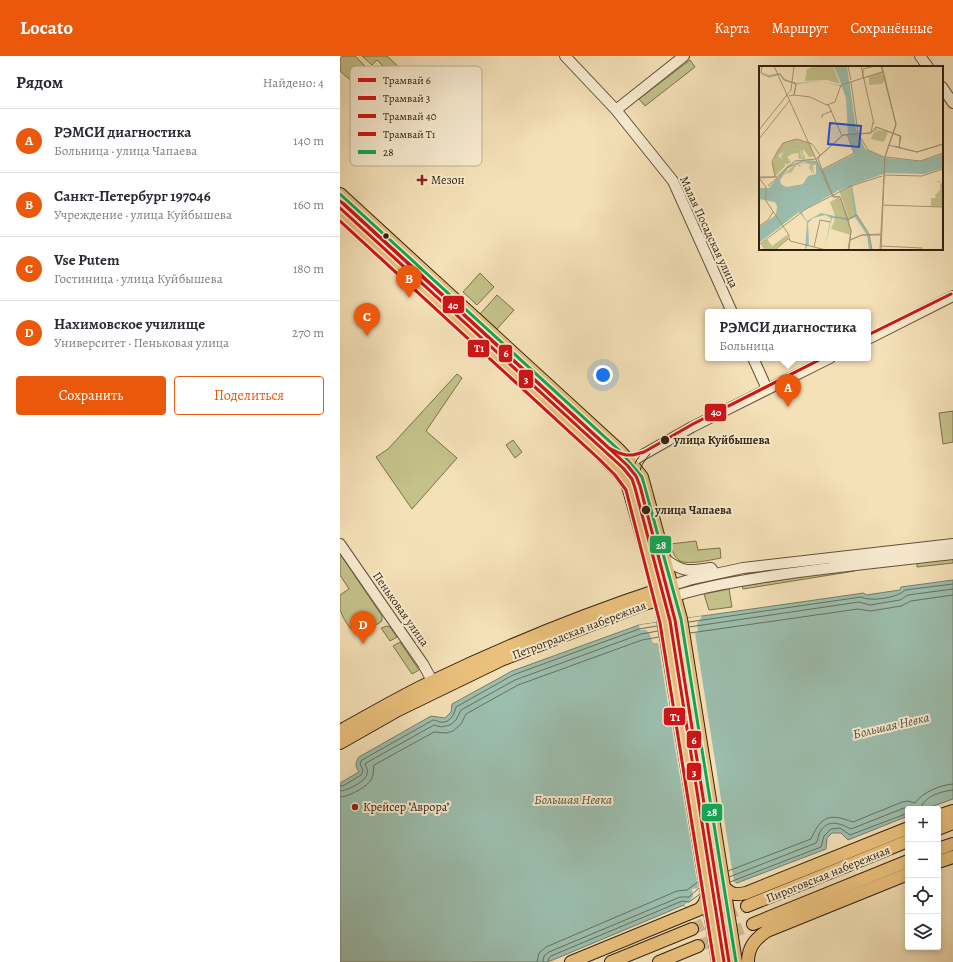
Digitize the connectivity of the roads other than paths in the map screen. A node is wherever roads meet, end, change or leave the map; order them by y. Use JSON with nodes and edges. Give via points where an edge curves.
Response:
{"nodes":[{"id":1,"x":565,"y":56,"type":"edge"},
{"id":2,"x":684,"y":56,"type":"edge"},
{"id":3,"x":920,"y":56,"type":"edge"},
{"id":4,"x":927,"y":66,"type":"edge"},
{"id":5,"x":943,"y":88,"type":"edge"},
{"id":6,"x":953,"y":103,"type":"edge"},
{"id":7,"x":616,"y":110,"type":"junction"},
{"id":8,"x":340,"y":194,"type":"edge"},
{"id":9,"x":340,"y":214,"type":"edge"},
{"id":10,"x":953,"y":296,"type":"edge"},
{"id":11,"x":731,"y":309,"type":"edge"},
{"id":12,"x":871,"y":337,"type":"edge"},
{"id":13,"x":754,"y":361,"type":"edge"},
{"id":14,"x":824,"y":361,"type":"edge"},
{"id":15,"x":767,"y":389,"type":"junction"},
{"id":16,"x":631,"y":462,"type":"junction"},
{"id":17,"x":618,"y":472,"type":"junction"},
{"id":18,"x":340,"y":544,"type":"edge"},
{"id":19,"x":953,"y":544,"type":"edge"},
{"id":20,"x":953,"y":554,"type":"edge"},
{"id":21,"x":665,"y":559,"type":"junction"},
{"id":22,"x":717,"y":573,"type":"junction"},
{"id":23,"x":674,"y":591,"type":"junction"},
{"id":24,"x":658,"y":595,"type":"junction"},
{"id":25,"x":435,"y":686,"type":"junction"},
{"id":26,"x":340,"y":732,"type":"edge"},
{"id":27,"x":340,"y":743,"type":"edge"},
{"id":28,"x":953,"y":811,"type":"edge"},
{"id":29,"x":941,"y":815,"type":"edge"},
{"id":30,"x":953,"y":823,"type":"edge"},
{"id":31,"x":941,"y":828,"type":"edge"},
{"id":32,"x":905,"y":829,"type":"edge"},
{"id":33,"x":906,"y":842,"type":"edge"},
{"id":34,"x":953,"y":844,"type":"edge"},
{"id":35,"x":941,"y":848,"type":"edge"},
{"id":36,"x":953,"y":857,"type":"edge"},
{"id":37,"x":941,"y":861,"type":"edge"},
{"id":38,"x":905,"y":862,"type":"edge"},
{"id":39,"x":905,"y":875,"type":"edge"},
{"id":40,"x":725,"y":888,"type":"junction"},
{"id":41,"x":708,"y":894,"type":"junction"},
{"id":42,"x":748,"y":906,"type":"tunnel mouth"},
{"id":43,"x":753,"y":924,"type":"tunnel mouth"},
{"id":44,"x":692,"y":929,"type":"tunnel mouth"},
{"id":45,"x":698,"y":946,"type":"tunnel mouth"},
{"id":46,"x":571,"y":962,"type":"edge"},
{"id":47,"x":611,"y":962,"type":"edge"},
{"id":48,"x":659,"y":962,"type":"edge"},
{"id":49,"x":718,"y":962,"type":"edge"},
{"id":50,"x":736,"y":962,"type":"edge"},
{"id":51,"x":748,"y":962,"type":"edge"}],
"edges":[{"from":1,"to":7,"type":"street","name":"Малая Посадская улица"},
{"from":2,"to":7,"type":"street"},
{"from":3,"to":4,"type":"street"},
{"from":5,"to":6,"type":"street"},
{"from":7,"to":11,"type":"street","name":"Малая Посадская улица","via":[[673,181]]},
{"from":8,"to":16,"type":"main road"},
{"from":9,"to":17,"type":"main road"},
{"from":10,"to":12,"type":"street"},
{"from":13,"to":15,"type":"street"},
{"from":14,"to":15,"type":"street"},
{"from":15,"to":16,"type":"street"},
{"from":16,"to":17,"type":"street"},
{"from":16,"to":21,"type":"main road","via":[[644,482]]},
{"from":17,"to":24,"type":"main road","via":[[630,493]]},
{"from":18,"to":25,"type":"street","name":"Пеньковая улица","via":[[423,664]]},
{"from":19,"to":22,"type":"street","name":"Петроградская набережная"},
{"from":20,"to":23,"type":"street","name":"Петроградская набережная","via":[[797,572],[695,590]]},
{"from":21,"to":22,"type":"street","via":[[684,570],[711,568]]},
{"from":21,"to":23,"type":"main road"},
{"from":22,"to":23,"type":"street","name":"Петроградская набережная","via":[[692,579]]},
{"from":23,"to":24,"type":"main road","name":"Петроградская набережная"},
{"from":23,"to":40,"type":"main road","via":[[681,619]]},
{"from":24,"to":25,"type":"main road","name":"Петроградская набережная","via":[[644,604]]},
{"from":24,"to":41,"type":"main road"},
{"from":25,"to":26,"type":"main road","name":"Петроградская набережная"},
{"from":25,"to":27,"type":"main road","name":"Петроградская набережная"},
{"from":28,"to":29,"type":"main road"},
{"from":30,"to":31,"type":"main road"},
{"from":32,"to":40,"type":"main road","via":[[746,893],[731,894]]},
{"from":33,"to":42,"type":"main road","name":"Пироговская набережная"},
{"from":34,"to":35,"type":"main road"},
{"from":36,"to":37,"type":"main road"},
{"from":38,"to":43,"type":"main road","name":"Пироговская набережная"},
{"from":39,"to":51,"type":"main road","via":[[767,931],[751,944]]},
{"from":40,"to":50,"type":"main road"},
{"from":41,"to":46,"type":"main road","via":[[700,909]]},
{"from":41,"to":49,"type":"main road"},
{"from":44,"to":47,"type":"main road"},
{"from":45,"to":48,"type":"main road"}]}
